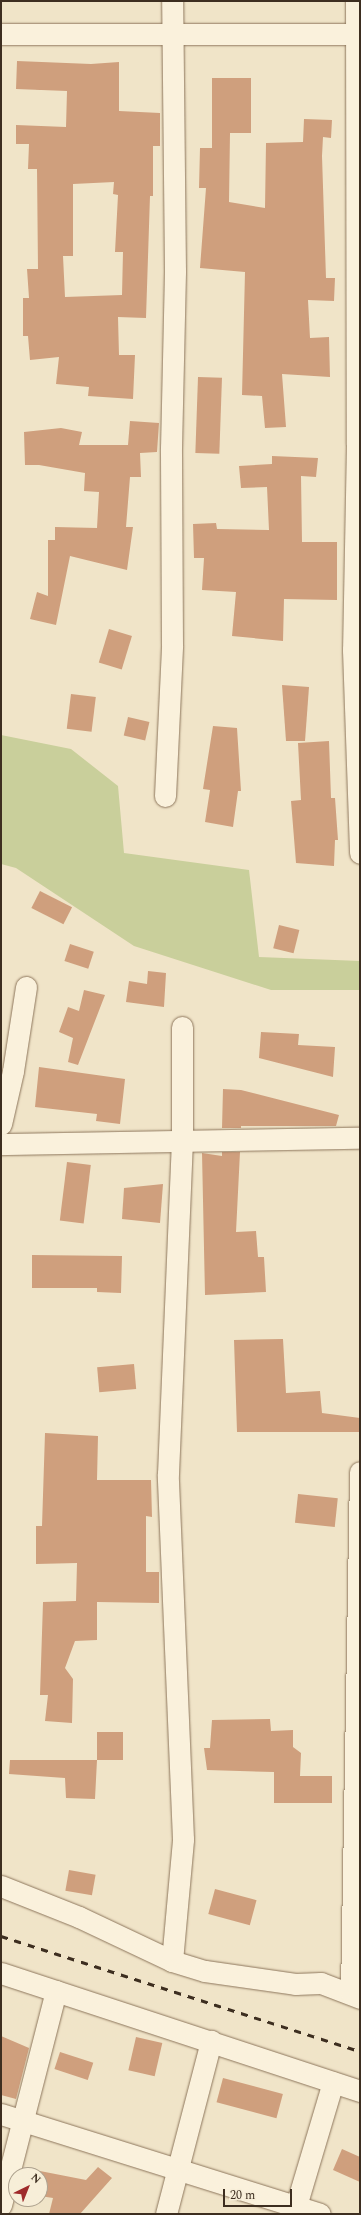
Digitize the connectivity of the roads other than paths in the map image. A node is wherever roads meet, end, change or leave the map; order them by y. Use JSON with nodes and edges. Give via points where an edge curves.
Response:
{"nodes":[{"id":1,"x":172,"y":1,"type":"edge"},
{"id":2,"x":356,"y":1,"type":"edge"},
{"id":3,"x":1,"y":34,"type":"edge"},
{"id":4,"x":358,"y":34,"type":"edge"},
{"id":5,"x":172,"y":35,"type":"junction"},
{"id":6,"x":165,"y":796,"type":"dead end"},
{"id":7,"x":360,"y":853,"type":"edge"},
{"id":8,"x":26,"y":987,"type":"dead end"},
{"id":9,"x":182,"y":1027,"type":"dead end"},
{"id":10,"x":1,"y":1124,"type":"edge"},
{"id":11,"x":360,"y":1138,"type":"edge"},
{"id":12,"x":182,"y":1141,"type":"junction"},
{"id":13,"x":1,"y":1144,"type":"edge"},
{"id":14,"x":360,"y":1472,"type":"edge"},
{"id":15,"x":1,"y":1886,"type":"edge"},
{"id":16,"x":172,"y":1961,"type":"junction"},
{"id":17,"x":1,"y":1973,"type":"edge"},
{"id":18,"x":56,"y":1991,"type":"junction"},
{"id":19,"x":356,"y":1996,"type":"edge"},
{"id":20,"x":211,"y":2041,"type":"junction"},
{"id":21,"x":333,"y":2082,"type":"junction"},
{"id":22,"x":360,"y":2091,"type":"edge"},
{"id":23,"x":1,"y":2114,"type":"edge"},
{"id":24,"x":21,"y":2120,"type":"junction"},
{"id":25,"x":177,"y":2170,"type":"junction"},
{"id":26,"x":1,"y":2204,"type":"edge"},
{"id":27,"x":296,"y":2206,"type":"junction"},
{"id":28,"x":166,"y":2214,"type":"edge"},
{"id":29,"x":320,"y":2214,"type":"edge"}],
"edges":[{"from":1,"to":5,"type":"street"},
{"from":2,"to":4,"type":"street"},
{"from":3,"to":5,"type":"street"},
{"from":4,"to":5,"type":"street"},
{"from":4,"to":7,"type":"street","via":[[357,444],[353,650]]},
{"from":5,"to":6,"type":"street","via":[[175,271],[171,448],[172,645]]},
{"from":8,"to":10,"type":"street","via":[[13,1072]]},
{"from":9,"to":12,"type":"street"},
{"from":11,"to":12,"type":"street"},
{"from":12,"to":13,"type":"street"},
{"from":12,"to":16,"type":"street","via":[[168,1474],[183,1839]]},
{"from":14,"to":19,"type":"street"},
{"from":15,"to":16,"type":"street","via":[[79,1917]]},
{"from":16,"to":19,"type":"street","via":[[205,1971],[295,1984],[321,1983]]},
{"from":17,"to":18,"type":"street"},
{"from":18,"to":20,"type":"street"},
{"from":18,"to":24,"type":"street"},
{"from":20,"to":21,"type":"street"},
{"from":20,"to":25,"type":"street"},
{"from":21,"to":22,"type":"street"},
{"from":21,"to":27,"type":"street"},
{"from":23,"to":24,"type":"street"},
{"from":24,"to":25,"type":"street"},
{"from":24,"to":26,"type":"street"},
{"from":25,"to":27,"type":"street"},
{"from":25,"to":28,"type":"street"},
{"from":27,"to":29,"type":"street"}]}
